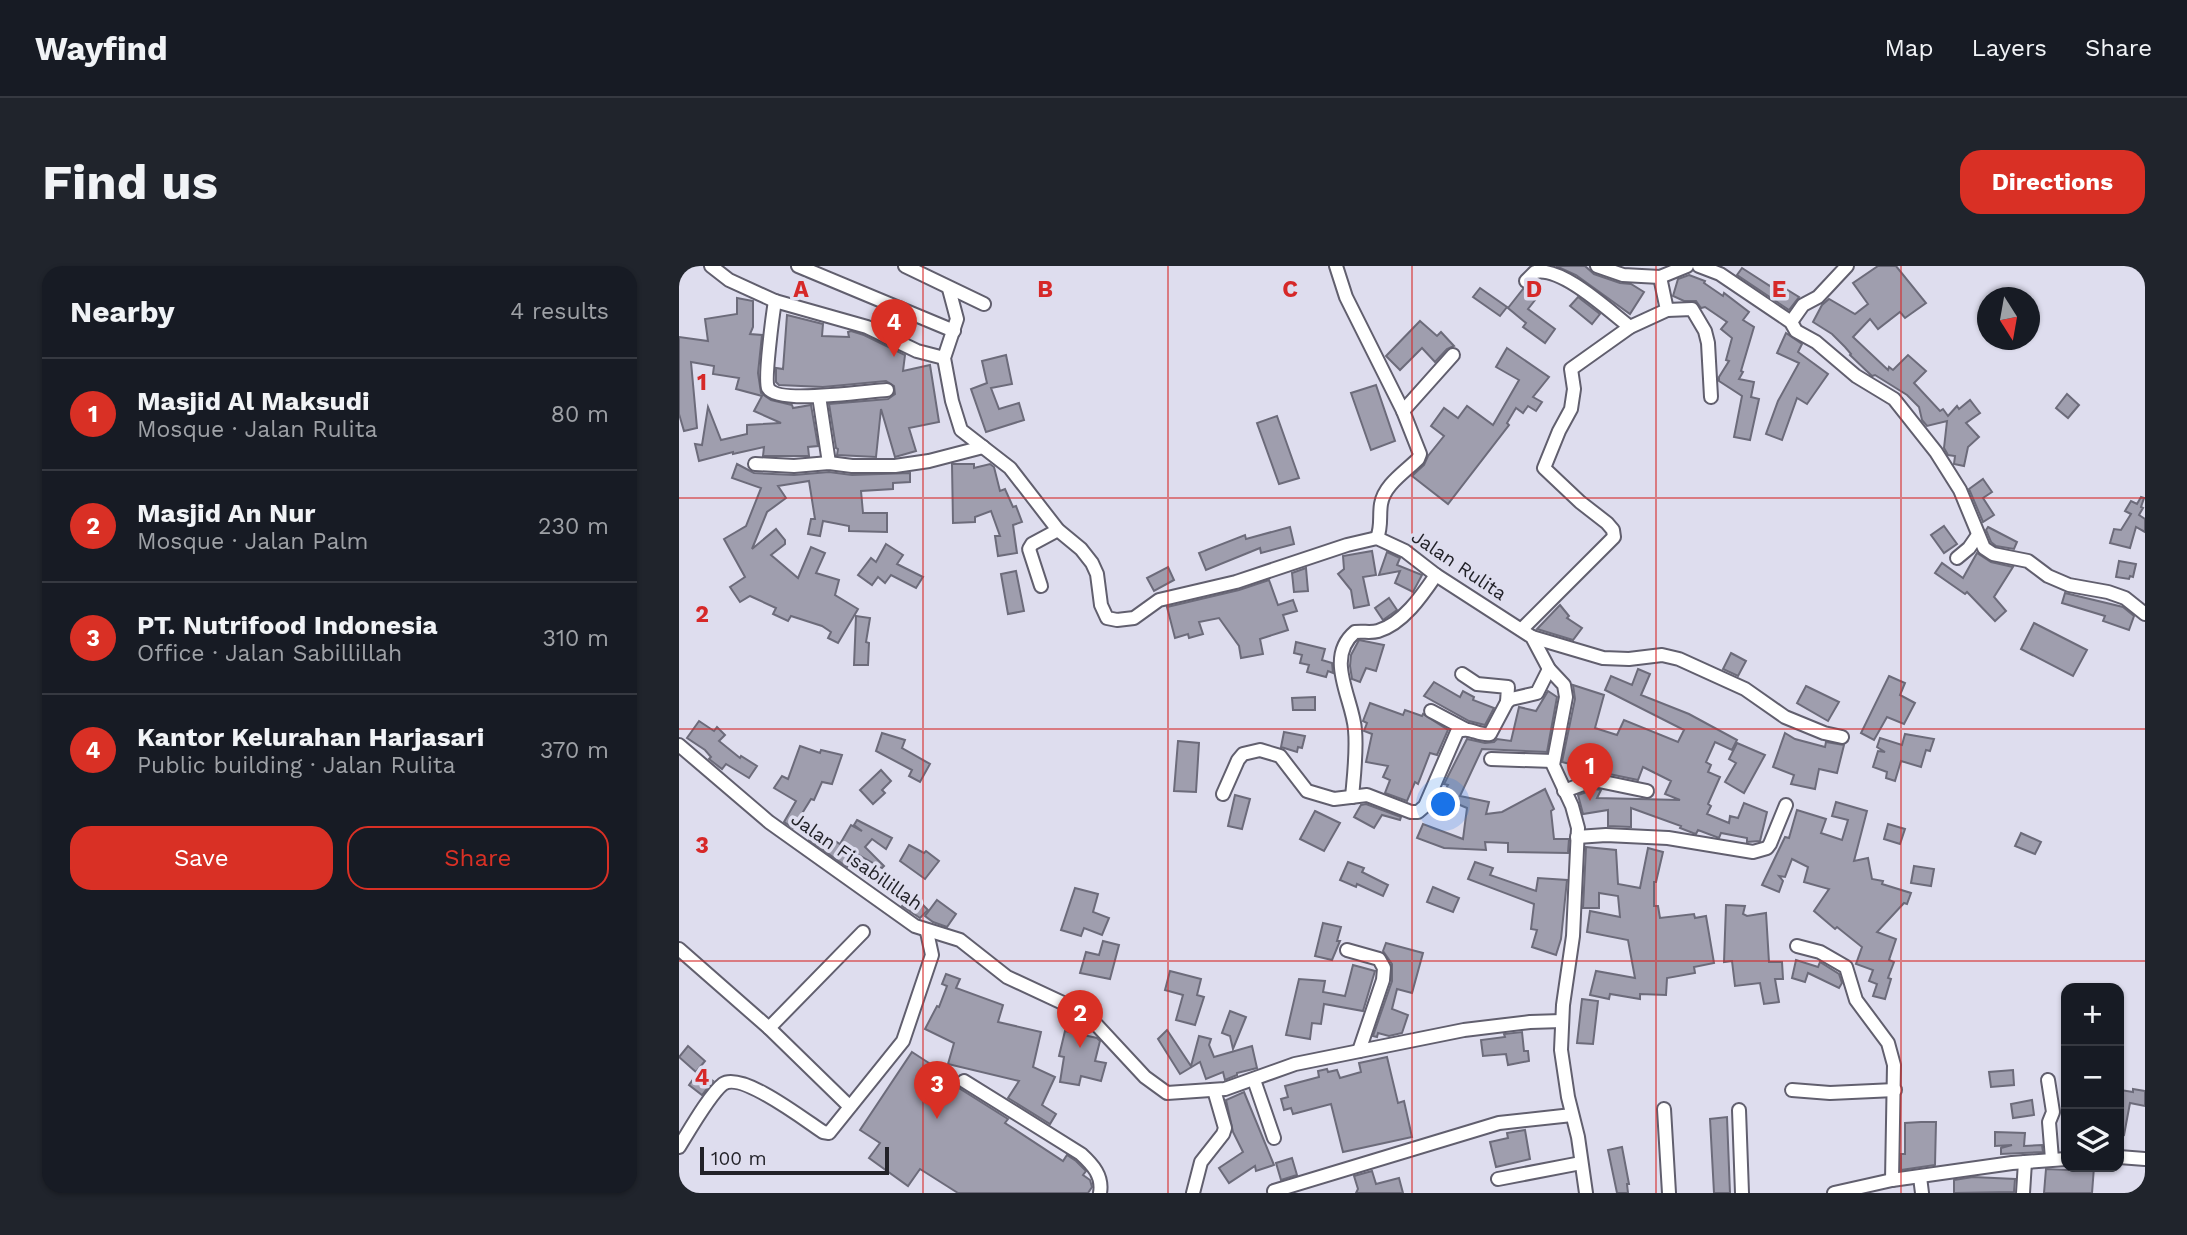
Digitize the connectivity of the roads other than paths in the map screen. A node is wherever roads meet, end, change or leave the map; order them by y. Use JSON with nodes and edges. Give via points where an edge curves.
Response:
{"nodes":[{"id":1,"x":711,"y":266,"type":"edge"},
{"id":2,"x":798,"y":266,"type":"edge"},
{"id":3,"x":905,"y":266,"type":"edge"},
{"id":4,"x":1336,"y":266,"type":"edge"},
{"id":5,"x":1597,"y":266,"type":"edge"},
{"id":6,"x":1686,"y":266,"type":"edge"},
{"id":7,"x":1699,"y":266,"type":"edge"},
{"id":8,"x":1847,"y":266,"type":"edge"},
{"id":9,"x":1660,"y":277,"type":"junction"},
{"id":10,"x":1526,"y":281,"type":"dead end"},
{"id":11,"x":949,"y":289,"type":"junction"},
{"id":12,"x":775,"y":301,"type":"junction"},
{"id":13,"x":984,"y":304,"type":"dead end"},
{"id":14,"x":1667,"y":310,"type":"junction"},
{"id":15,"x":1791,"y":322,"type":"junction"},
{"id":16,"x":1630,"y":327,"type":"junction"},
{"id":17,"x":954,"y":331,"type":"junction"},
{"id":18,"x":1453,"y":355,"type":"dead end"},
{"id":19,"x":944,"y":358,"type":"junction"},
{"id":20,"x":887,"y":390,"type":"dead end"},
{"id":21,"x":820,"y":396,"type":"junction"},
{"id":22,"x":1711,"y":397,"type":"dead end"},
{"id":23,"x":1403,"y":411,"type":"junction"},
{"id":24,"x":983,"y":447,"type":"junction"},
{"id":25,"x":829,"y":463,"type":"junction"},
{"id":26,"x":755,"y":464,"type":"dead end"},
{"id":27,"x":1058,"y":530,"type":"junction"},
{"id":28,"x":1978,"y":535,"type":"junction"},
{"id":29,"x":1377,"y":538,"type":"junction"},
{"id":30,"x":1957,"y":558,"type":"dead end"},
{"id":31,"x":1436,"y":575,"type":"junction"},
{"id":32,"x":1041,"y":586,"type":"dead end"},
{"id":33,"x":2145,"y":614,"type":"edge"},
{"id":34,"x":1527,"y":633,"type":"junction"},
{"id":35,"x":1549,"y":669,"type":"junction"},
{"id":36,"x":1462,"y":674,"type":"dead end"},
{"id":37,"x":1507,"y":702,"type":"junction"},
{"id":38,"x":1431,"y":711,"type":"dead end"},
{"id":39,"x":1465,"y":729,"type":"junction"},
{"id":40,"x":1842,"y":737,"type":"dead end"},
{"id":41,"x":679,"y":746,"type":"edge"},
{"id":42,"x":1491,"y":759,"type":"dead end"},
{"id":43,"x":1553,"y":761,"type":"junction"},
{"id":44,"x":1564,"y":791,"type":"junction"},
{"id":45,"x":1647,"y":791,"type":"dead end"},
{"id":46,"x":1223,"y":794,"type":"dead end"},
{"id":47,"x":1352,"y":797,"type":"junction"},
{"id":48,"x":1786,"y":805,"type":"dead end"},
{"id":49,"x":1577,"y":837,"type":"junction"},
{"id":50,"x":863,"y":932,"type":"dead end"},
{"id":51,"x":927,"y":932,"type":"junction"},
{"id":52,"x":1797,"y":946,"type":"dead end"},
{"id":53,"x":679,"y":949,"type":"edge"},
{"id":54,"x":1347,"y":950,"type":"dead end"},
{"id":55,"x":1562,"y":1021,"type":"junction"},
{"id":56,"x":769,"y":1028,"type":"junction"},
{"id":57,"x":1359,"y":1051,"type":"junction"},
{"id":58,"x":1254,"y":1080,"type":"junction"},
{"id":59,"x":2048,"y":1080,"type":"dead end"},
{"id":60,"x":964,"y":1081,"type":"dead end"},
{"id":61,"x":1215,"y":1090,"type":"junction"},
{"id":62,"x":1792,"y":1090,"type":"dead end"},
{"id":63,"x":1895,"y":1090,"type":"junction"},
{"id":64,"x":851,"y":1105,"type":"junction"},
{"id":65,"x":1664,"y":1109,"type":"dead end"},
{"id":66,"x":1739,"y":1110,"type":"dead end"},
{"id":67,"x":1572,"y":1115,"type":"junction"},
{"id":68,"x":1274,"y":1138,"type":"dead end"},
{"id":69,"x":679,"y":1147,"type":"edge"},
{"id":70,"x":2124,"y":1157,"type":"edge"},
{"id":71,"x":2052,"y":1159,"type":"junction"},
{"id":72,"x":2061,"y":1159,"type":"edge"},
{"id":73,"x":2145,"y":1159,"type":"edge"},
{"id":74,"x":2025,"y":1162,"type":"junction"},
{"id":75,"x":1581,"y":1163,"type":"junction"},
{"id":76,"x":1920,"y":1177,"type":"junction"},
{"id":77,"x":1498,"y":1179,"type":"dead end"},
{"id":78,"x":1892,"y":1180,"type":"junction"},
{"id":79,"x":1273,"y":1191,"type":"dead end"},
{"id":80,"x":1842,"y":1192,"type":"edge"},
{"id":81,"x":1100,"y":1193,"type":"edge"},
{"id":82,"x":1193,"y":1193,"type":"edge"},
{"id":83,"x":1586,"y":1193,"type":"edge"},
{"id":84,"x":1669,"y":1193,"type":"edge"},
{"id":85,"x":1742,"y":1193,"type":"edge"},
{"id":86,"x":1922,"y":1193,"type":"edge"},
{"id":87,"x":2022,"y":1193,"type":"edge"}],
"edges":[{"from":1,"to":12,"type":"street","via":[[729,280]]},
{"from":2,"to":17,"type":"street"},
{"from":3,"to":11,"type":"street"},
{"from":4,"to":23,"type":"street","via":[[1346,297]]},
{"from":5,"to":9,"type":"street","via":[[1623,275]]},
{"from":6,"to":9,"type":"street"},
{"from":7,"to":15,"type":"street","via":[[1720,274]]},
{"from":8,"to":15,"type":"street","via":[[1818,297],[1803,305]]},
{"from":9,"to":14,"type":"street"},
{"from":10,"to":16,"type":"street","via":[[1535,272],[1547,271]]},
{"from":11,"to":13,"type":"street"},
{"from":11,"to":17,"type":"street","via":[[957,319]]},
{"from":12,"to":19,"type":"street","via":[[867,327],[917,351]]},
{"from":12,"to":21,"type":"street","via":[[768,388],[790,396]]},
{"from":14,"to":16,"type":"street"},
{"from":14,"to":22,"type":"street","via":[[1692,309],[1705,331]]},
{"from":15,"to":28,"type":"street","via":[[1796,331],[1856,376],[1894,399],[1960,490]]},
{"from":16,"to":34,"type":"street","via":[[1571,369],[1571,409],[1544,468],[1607,523],[1613,537]]},
{"from":17,"to":19,"type":"street"},
{"from":18,"to":23,"type":"street"},
{"from":19,"to":24,"type":"street","via":[[961,430]]},
{"from":20,"to":21,"type":"street"},
{"from":21,"to":25,"type":"street"},
{"from":23,"to":29,"type":"street","via":[[1420,454],[1385,493]]},
{"from":24,"to":25,"type":"street","via":[[903,465]]},
{"from":24,"to":27,"type":"street","via":[[1010,468]]},
{"from":25,"to":26,"type":"street"},
{"from":27,"to":29,"type":"street","via":[[1092,563],[1103,610],[1107,618],[1117,620],[1135,618],[1166,598],[1236,582]]},
{"from":27,"to":32,"type":"street","via":[[1029,549]]},
{"from":28,"to":30,"type":"street"},
{"from":28,"to":33,"type":"street","via":[[1993,554],[2028,561],[2069,585],[2120,596]]},
{"from":29,"to":31,"type":"street","name":"Jalan Rulita","via":[[1405,551]]},
{"from":31,"to":34,"type":"street","name":"Jalan Rulita"},
{"from":31,"to":47,"type":"street","via":[[1423,594],[1388,626],[1355,632],[1347,640],[1340,669],[1356,733]]},
{"from":34,"to":35,"type":"street","name":"Jalan Rulita"},
{"from":34,"to":40,"type":"street","via":[[1603,658],[1679,659],[1745,689],[1785,717]]},
{"from":35,"to":37,"type":"street","via":[[1537,693]]},
{"from":35,"to":43,"type":"street","name":"Jalan Rulita","via":[[1564,685],[1566,697]]},
{"from":36,"to":37,"type":"street","via":[[1477,684],[1508,687]]},
{"from":37,"to":39,"type":"street","via":[[1490,734]]},
{"from":38,"to":39,"type":"street"},
{"from":39,"to":47,"type":"street","via":[[1455,734],[1425,806],[1418,812],[1367,795]]},
{"from":41,"to":51,"type":"street","name":"Jalan Fisabilillah","via":[[798,843]]},
{"from":42,"to":43,"type":"street"},
{"from":43,"to":44,"type":"street"},
{"from":44,"to":45,"type":"street","via":[[1594,780]]},
{"from":44,"to":49,"type":"street","via":[[1574,813]]},
{"from":46,"to":47,"type":"street","via":[[1243,754],[1260,750],[1280,756],[1307,791],[1334,799]]},
{"from":48,"to":49,"type":"street","via":[[1770,844],[1753,852],[1659,837]]},
{"from":49,"to":55,"type":"street","via":[[1573,936]]},
{"from":50,"to":56,"type":"street"},
{"from":51,"to":61,"type":"street","via":[[960,940],[1007,976],[1080,1011],[1153,1085],[1167,1093]]},
{"from":51,"to":64,"type":"street","name":"Jalan Fisabilillah","via":[[932,955],[903,1041]]},
{"from":52,"to":63,"type":"street","via":[[1820,952],[1846,967],[1856,1000],[1888,1043]]},
{"from":53,"to":56,"type":"street"},
{"from":54,"to":57,"type":"street","via":[[1379,959],[1384,968]]},
{"from":55,"to":57,"type":"street","via":[[1464,1030]]},
{"from":55,"to":67,"type":"street","via":[[1563,1070]]},
{"from":56,"to":64,"type":"street"},
{"from":57,"to":58,"type":"street","via":[[1295,1064]]},
{"from":58,"to":61,"type":"street"},
{"from":58,"to":68,"type":"street"},
{"from":59,"to":71,"type":"street"},
{"from":60,"to":81,"type":"street","via":[[1081,1154],[1100,1177]]},
{"from":61,"to":82,"type":"street","via":[[1225,1128],[1201,1162]]},
{"from":62,"to":63,"type":"street"},
{"from":63,"to":78,"type":"street"},
{"from":64,"to":69,"type":"street","name":"Jalan Fisabilillah","via":[[826,1134],[755,1088],[731,1081],[715,1093]]},
{"from":65,"to":84,"type":"street"},
{"from":66,"to":85,"type":"street"},
{"from":67,"to":75,"type":"street"},
{"from":67,"to":79,"type":"street","via":[[1499,1123]]},
{"from":70,"to":73,"type":"street"},
{"from":71,"to":72,"type":"street"},
{"from":71,"to":74,"type":"street"},
{"from":74,"to":76,"type":"street"},
{"from":74,"to":87,"type":"street"},
{"from":75,"to":77,"type":"street"},
{"from":75,"to":83,"type":"street"},
{"from":76,"to":78,"type":"street"},
{"from":76,"to":86,"type":"street"},
{"from":78,"to":80,"type":"street"}]}
